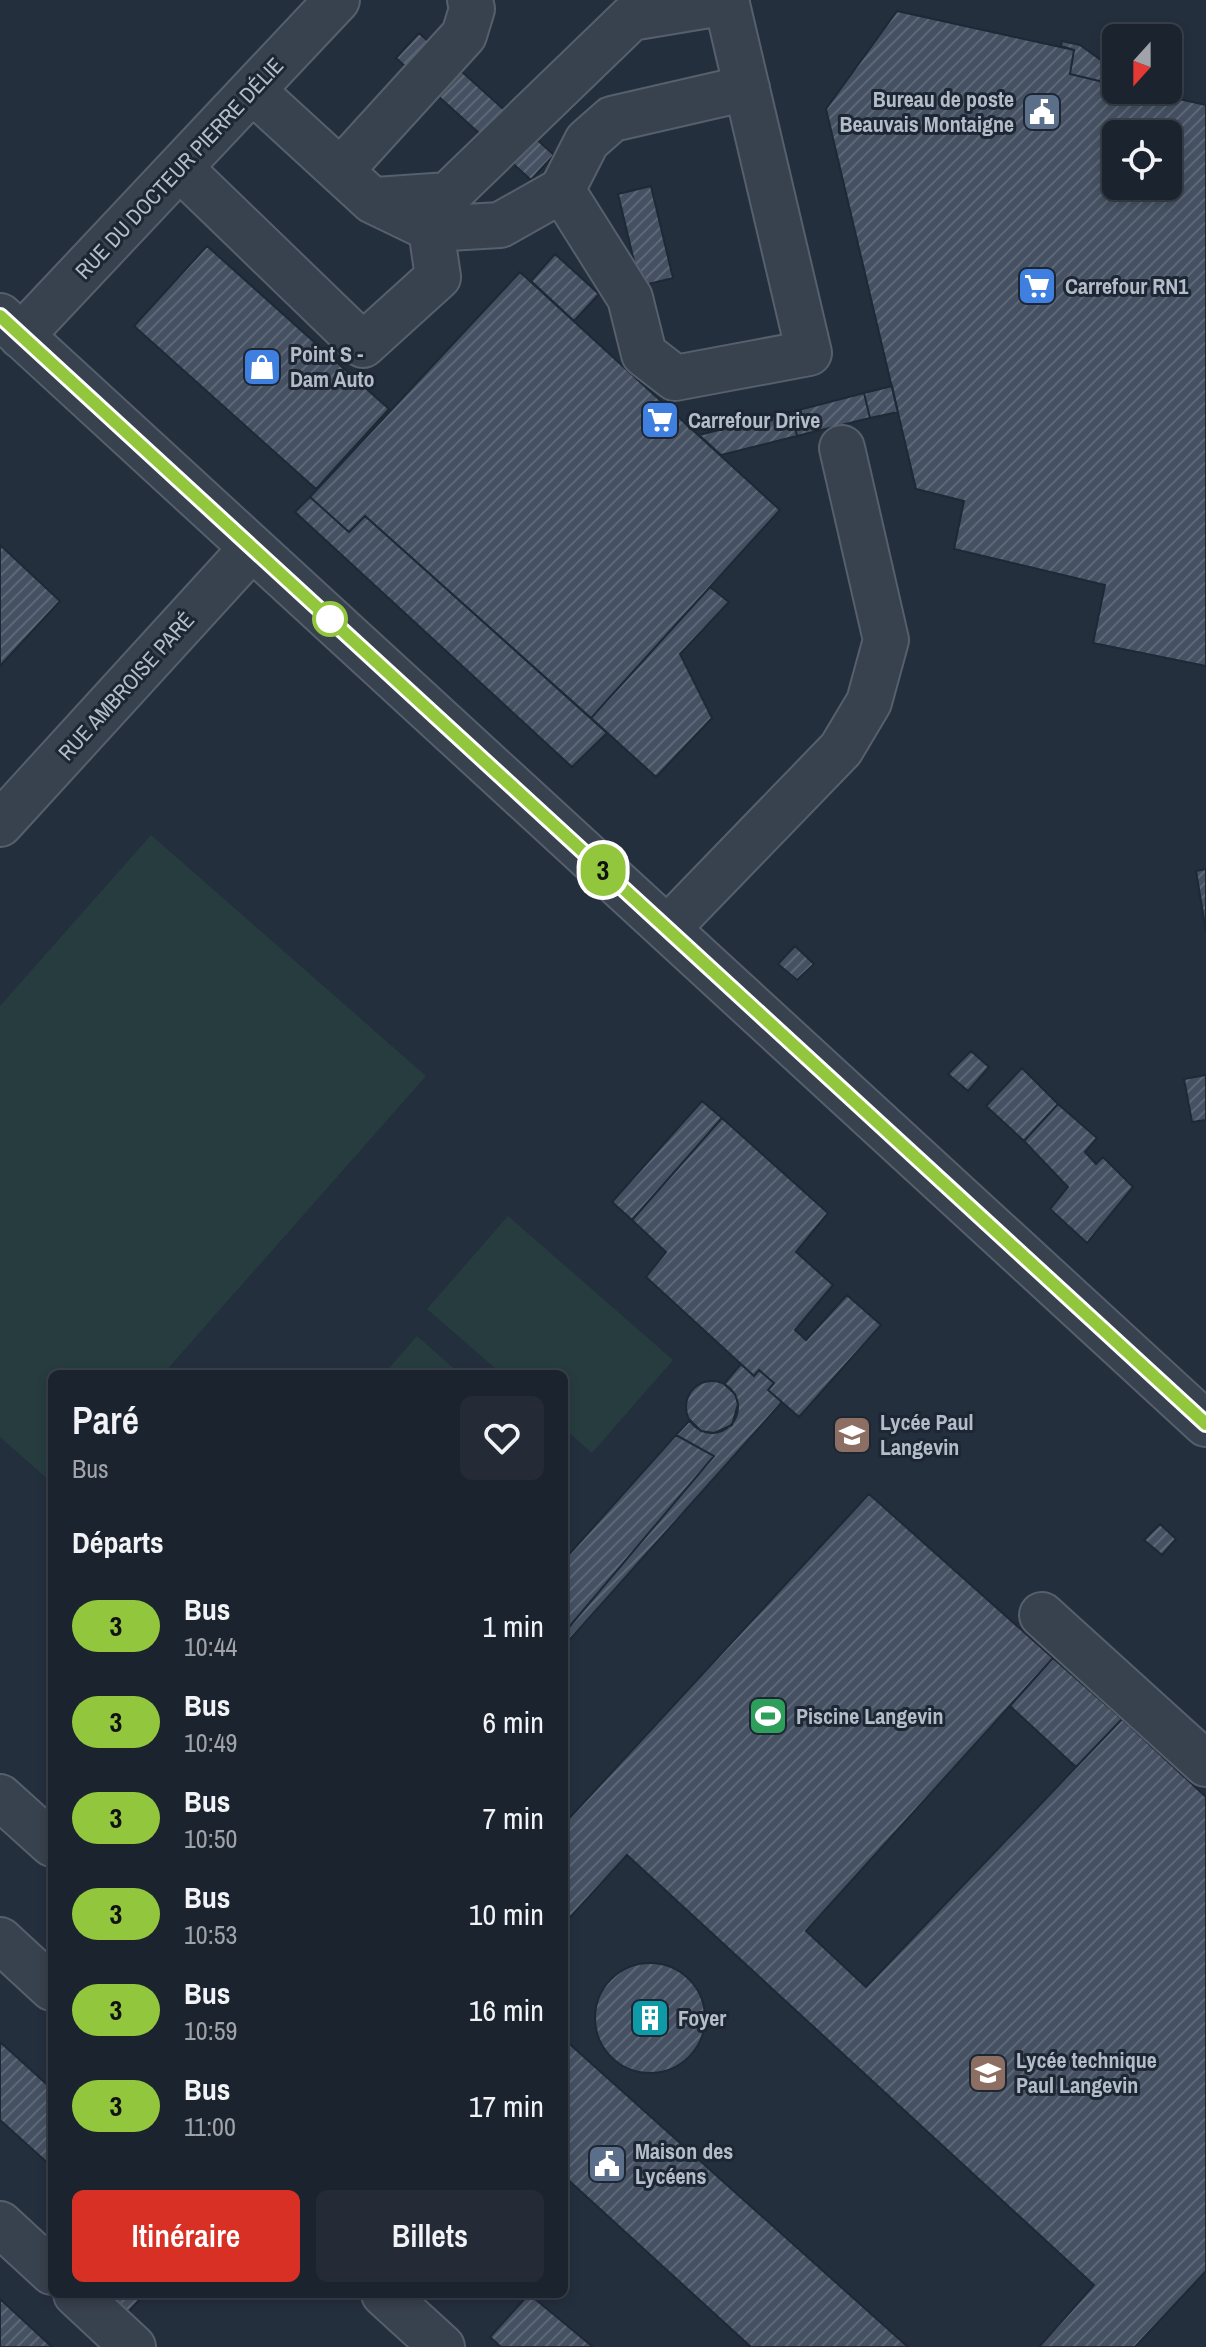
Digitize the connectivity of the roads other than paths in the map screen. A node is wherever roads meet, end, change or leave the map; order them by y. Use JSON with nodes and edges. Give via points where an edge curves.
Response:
{"nodes":[{"id":1,"x":337,"y":0,"type":"edge"},
{"id":2,"x":470,"y":0,"type":"edge"},
{"id":3,"x":727,"y":1,"type":"edge"},
{"id":4,"x":747,"y":88,"type":"junction"},
{"id":5,"x":253,"y":91,"type":"junction"},
{"id":6,"x":181,"y":169,"type":"junction"},
{"id":7,"x":341,"y":170,"type":"junction"},
{"id":8,"x":562,"y":190,"type":"junction"},
{"id":9,"x":373,"y":201,"type":"junction"},
{"id":10,"x":431,"y":229,"type":"junction"},
{"id":11,"x":11,"y":326,"type":"edge"},
{"id":12,"x":842,"y":448,"type":"dead end"},
{"id":13,"x":252,"y":548,"type":"junction"},
{"id":14,"x":0,"y":824,"type":"edge"},
{"id":15,"x":667,"y":929,"type":"junction"},
{"id":16,"x":1206,"y":1424,"type":"edge"},
{"id":17,"x":1042,"y":1615,"type":"dead end"},
{"id":18,"x":1206,"y":1764,"type":"edge"},
{"id":19,"x":0,"y":1797,"type":"edge"},
{"id":20,"x":48,"y":1840,"type":"edge"},
{"id":21,"x":0,"y":1940,"type":"edge"},
{"id":22,"x":48,"y":1984,"type":"edge"},
{"id":23,"x":0,"y":2224,"type":"edge"},
{"id":24,"x":48,"y":2268,"type":"edge"},
{"id":25,"x":80,"y":2298,"type":"edge"},
{"id":26,"x":388,"y":2298,"type":"edge"},
{"id":27,"x":133,"y":2347,"type":"edge"},
{"id":28,"x":442,"y":2347,"type":"edge"}],
"edges":[{"from":1,"to":5,"type":"street","name":"RUE DU DOCTEUR PIERRE DÉLIE"},
{"from":2,"to":7,"type":"street","via":[[464,35]]},
{"from":3,"to":4,"type":"street"},
{"from":3,"to":9,"type":"street","via":[[631,18],[448,195]]},
{"from":4,"to":8,"type":"street","via":[[612,119],[587,141]]},
{"from":4,"to":8,"type":"street","via":[[809,353],[675,378],[644,354],[630,298]]},
{"from":5,"to":6,"type":"street","name":"RUE DU DOCTEUR PIERRE DÉLIE"},
{"from":5,"to":7,"type":"street"},
{"from":6,"to":10,"type":"street","via":[[363,345],[438,277]]},
{"from":6,"to":11,"type":"street","name":"RUE DU DOCTEUR PIERRE DÉLIE"},
{"from":7,"to":9,"type":"street"},
{"from":8,"to":10,"type":"street","via":[[500,225]]},
{"from":9,"to":10,"type":"street"},
{"from":11,"to":13,"type":"street"},
{"from":12,"to":15,"type":"street","via":[[886,640],[869,702],[841,749]]},
{"from":13,"to":14,"type":"street","name":"RUE AMBROISE PARÉ"},
{"from":13,"to":15,"type":"street"},
{"from":15,"to":16,"type":"street"},
{"from":17,"to":18,"type":"street"},
{"from":19,"to":20,"type":"street"},
{"from":21,"to":22,"type":"street"},
{"from":23,"to":24,"type":"street"},
{"from":25,"to":27,"type":"street"},
{"from":26,"to":28,"type":"street"}]}
